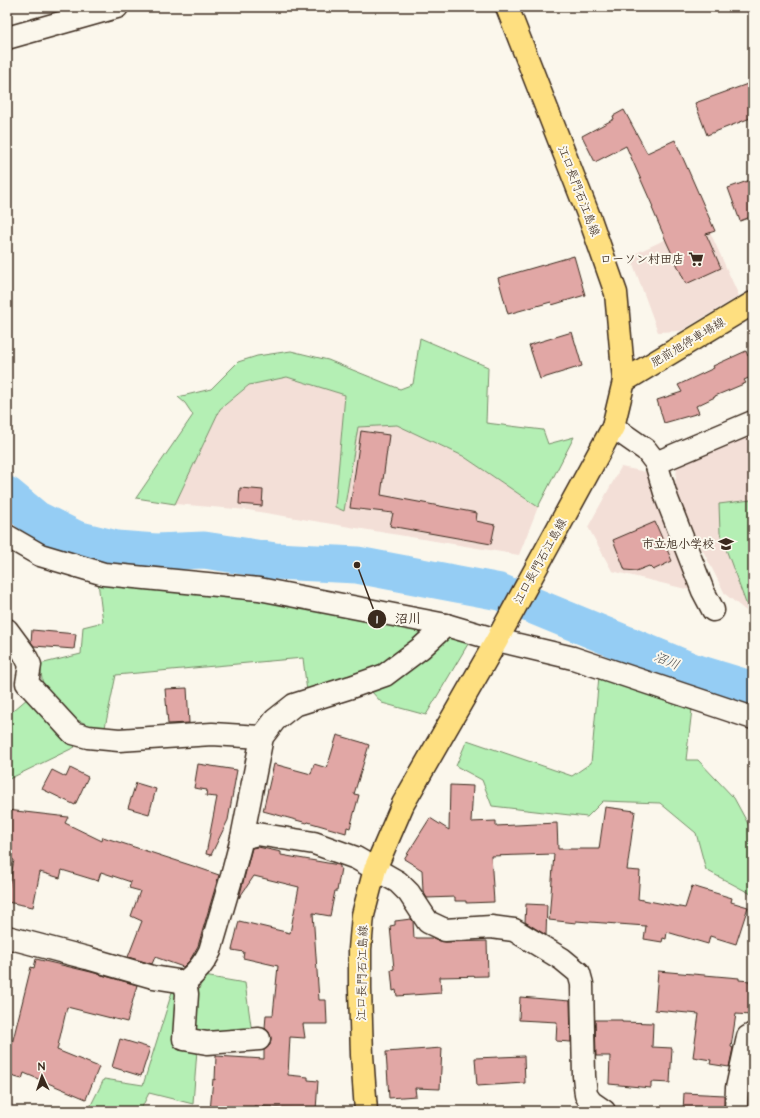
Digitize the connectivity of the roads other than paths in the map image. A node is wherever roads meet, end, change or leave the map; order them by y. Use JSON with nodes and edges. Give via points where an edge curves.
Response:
{"nodes":[{"id":1,"x":117,"y":7,"type":"edge"},
{"id":2,"x":507,"y":7,"type":"edge"},
{"id":3,"x":7,"y":38,"type":"edge"},
{"id":4,"x":753,"y":303,"type":"edge"},
{"id":5,"x":624,"y":381,"type":"junction"},
{"id":6,"x":753,"y":422,"type":"edge"},
{"id":7,"x":613,"y":427,"type":"junction"},
{"id":8,"x":656,"y":463,"type":"junction"},
{"id":9,"x":7,"y":536,"type":"edge"},
{"id":10,"x":713,"y":610,"type":"dead end"},
{"id":11,"x":446,"y":625,"type":"junction"},
{"id":12,"x":7,"y":630,"type":"edge"},
{"id":13,"x":497,"y":640,"type":"junction"},
{"id":14,"x":753,"y":718,"type":"edge"},
{"id":15,"x":262,"y":737,"type":"junction"},
{"id":16,"x":242,"y":838,"type":"junction"},
{"id":17,"x":375,"y":870,"type":"junction"},
{"id":18,"x":7,"y":937,"type":"edge"},
{"id":19,"x":185,"y":982,"type":"junction"},
{"id":20,"x":753,"y":1034,"type":"edge"},
{"id":21,"x":259,"y":1039,"type":"dead end"},
{"id":22,"x":366,"y":1111,"type":"edge"},
{"id":23,"x":604,"y":1111,"type":"edge"},
{"id":24,"x":736,"y":1111,"type":"edge"}],
"edges":[{"from":1,"to":3,"type":"street"},
{"from":2,"to":5,"type":"main road","name":"江口長門石江島線","via":[[590,219],[616,293]]},
{"from":4,"to":5,"type":"main road","name":"肥前旭停車場線"},
{"from":5,"to":7,"type":"main road","name":"江口長門石江島線"},
{"from":6,"to":8,"type":"street"},
{"from":7,"to":8,"type":"street","via":[[646,450]]},
{"from":7,"to":13,"type":"main road","name":"江口長門石江島線"},
{"from":8,"to":10,"type":"street","via":[[667,499]]},
{"from":9,"to":11,"type":"street","via":[[40,555],[104,574],[259,589]]},
{"from":11,"to":13,"type":"street"},
{"from":11,"to":15,"type":"street","via":[[385,675],[294,705],[275,720]]},
{"from":12,"to":15,"type":"street","via":[[30,665],[27,683],[73,733],[119,740],[212,734]]},
{"from":13,"to":14,"type":"street","via":[[573,658]]},
{"from":13,"to":17,"type":"main road","name":"江口長門石江島線","via":[[402,804]]},
{"from":15,"to":16,"type":"street"},
{"from":16,"to":17,"type":"street","via":[[257,834],[314,843],[356,858]]},
{"from":16,"to":19,"type":"street","via":[[210,951],[205,962]]},
{"from":17,"to":22,"type":"main road","name":"江口長門石江島線","via":[[363,915],[360,949],[360,1011]]},
{"from":17,"to":23,"type":"street","via":[[398,882],[409,893],[428,922],[445,930],[491,927],[514,930],[562,959],[579,973],[582,984],[586,1095]]},
{"from":18,"to":19,"type":"street","via":[[152,977]]},
{"from":19,"to":21,"type":"street","via":[[187,994],[184,1040],[207,1043]]},
{"from":20,"to":24,"type":"street","via":[[748,1037],[742,1060]]}]}
